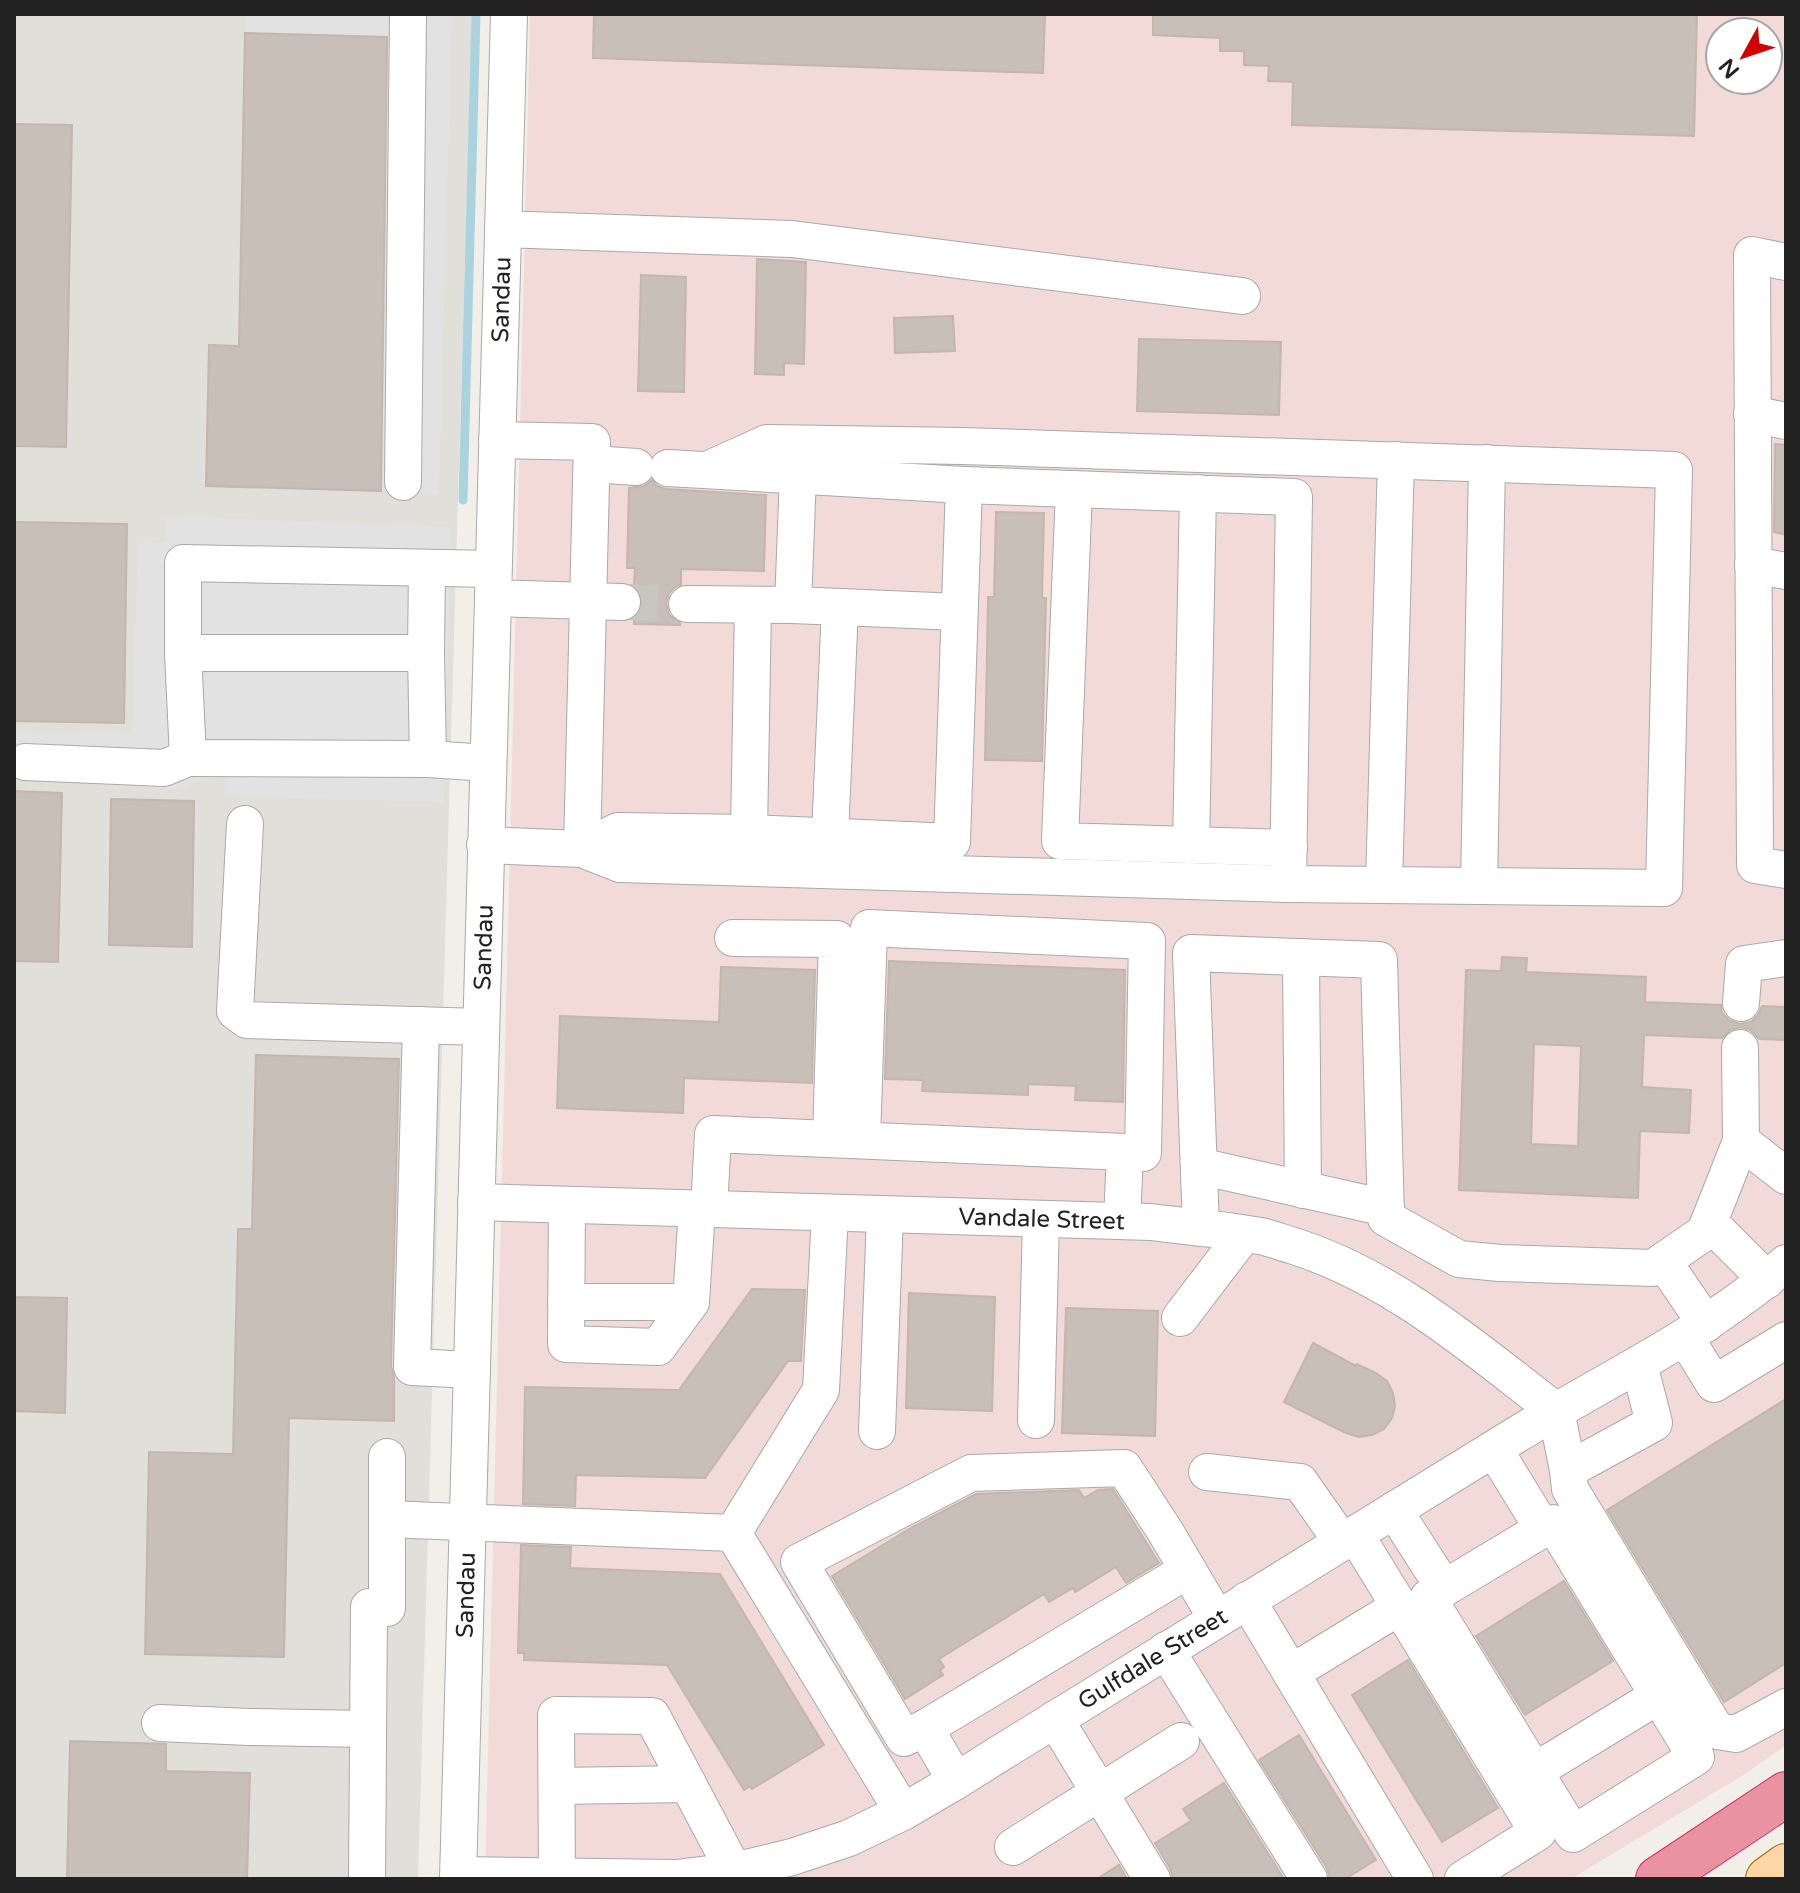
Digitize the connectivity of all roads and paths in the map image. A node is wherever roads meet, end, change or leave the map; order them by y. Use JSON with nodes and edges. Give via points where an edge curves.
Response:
{"nodes":[{"id":1,"x":408,"y":14,"type":"edge"},
{"id":2,"x":509,"y":14,"type":"edge"},
{"id":3,"x":503,"y":229,"type":"junction"},
{"id":4,"x":1786,"y":262,"type":"edge"},
{"id":5,"x":1242,"y":296,"type":"dead end"},
{"id":6,"x":1769,"y":418,"type":"edge"},
{"id":7,"x":497,"y":440,"type":"junction"},
{"id":8,"x":1296,"y":457,"type":"junction"},
{"id":9,"x":1396,"y":460,"type":"junction"},
{"id":10,"x":1487,"y":463,"type":"junction"},
{"id":11,"x":592,"y":464,"type":"junction"},
{"id":12,"x":707,"y":470,"type":"junction"},
{"id":13,"x":798,"y":475,"type":"junction"},
{"id":14,"x":403,"y":482,"type":"dead end"},
{"id":15,"x":964,"y":485,"type":"junction"},
{"id":16,"x":1074,"y":489,"type":"junction"},
{"id":17,"x":1198,"y":493,"type":"junction"},
{"id":18,"x":1294,"y":497,"type":"junction"},
{"id":19,"x":427,"y":568,"type":"junction"},
{"id":20,"x":1769,"y":568,"type":"edge"},
{"id":21,"x":493,"y":584,"type":"junction"},
{"id":22,"x":605,"y":602,"type":"junction"},
{"id":23,"x":687,"y":604,"type":"tunnel mouth"},
{"id":24,"x":753,"y":605,"type":"junction"},
{"id":25,"x":793,"y":605,"type":"junction"},
{"id":26,"x":840,"y":607,"type":"junction"},
{"id":27,"x":959,"y":612,"type":"junction"},
{"id":28,"x":183,"y":653,"type":"junction"},
{"id":29,"x":426,"y":653,"type":"junction"},
{"id":30,"x":1770,"y":731,"type":"edge"},
{"id":31,"x":188,"y":758,"type":"junction"},
{"id":32,"x":428,"y":759,"type":"junction"},
{"id":33,"x":25,"y":762,"type":"dead end"},
{"id":34,"x":488,"y":763,"type":"junction"},
{"id":35,"x":245,"y":824,"type":"dead end"},
{"id":36,"x":749,"y":833,"type":"junction"},
{"id":37,"x":830,"y":836,"type":"junction"},
{"id":38,"x":485,"y":845,"type":"junction"},
{"id":39,"x":1191,"y":845,"type":"junction"},
{"id":40,"x":1289,"y":848,"type":"junction"},
{"id":41,"x":582,"y":849,"type":"junction"},
{"id":42,"x":1786,"y":870,"type":"edge"},
{"id":43,"x":1288,"y":884,"type":"junction"},
{"id":44,"x":1384,"y":884,"type":"junction"},
{"id":45,"x":1479,"y":886,"type":"junction"},
{"id":46,"x":733,"y":938,"type":"dead end"},
{"id":47,"x":1301,"y":957,"type":"junction"},
{"id":48,"x":1786,"y":958,"type":"edge"},
{"id":49,"x":1741,"y":1003,"type":"dead end"},
{"id":50,"x":421,"y":1025,"type":"junction"},
{"id":51,"x":481,"y":1027,"type":"junction"},
{"id":52,"x":1740,"y":1048,"type":"dead end"},
{"id":53,"x":847,"y":1140,"type":"junction"},
{"id":54,"x":1741,"y":1141,"type":"junction"},
{"id":55,"x":1125,"y":1152,"type":"junction"},
{"id":56,"x":1199,"y":1166,"type":"junction"},
{"id":57,"x":1786,"y":1176,"type":"edge"},
{"id":58,"x":1303,"y":1190,"type":"junction"},
{"id":59,"x":476,"y":1202,"type":"junction"},
{"id":60,"x":567,"y":1205,"type":"junction"},
{"id":61,"x":703,"y":1209,"type":"junction"},
{"id":62,"x":830,"y":1213,"type":"junction"},
{"id":63,"x":885,"y":1215,"type":"junction"},
{"id":64,"x":1395,"y":1218,"type":"junction"},
{"id":65,"x":1041,"y":1219,"type":"junction"},
{"id":66,"x":1122,"y":1221,"type":"junction"},
{"id":67,"x":1709,"y":1222,"type":"junction"},
{"id":68,"x":1201,"y":1228,"type":"junction"},
{"id":69,"x":1244,"y":1234,"type":"junction"},
{"id":70,"x":1663,"y":1261,"type":"junction"},
{"id":71,"x":1776,"y":1272,"type":"edge"},
{"id":72,"x":1377,"y":1282,"type":"junction"},
{"id":73,"x":1180,"y":1318,"type":"dead end"},
{"id":74,"x":1695,"y":1331,"type":"junction"},
{"id":75,"x":1786,"y":1340,"type":"edge"},
{"id":76,"x":1639,"y":1364,"type":"junction"},
{"id":77,"x":472,"y":1370,"type":"junction"},
{"id":78,"x":1556,"y":1411,"type":"junction"},
{"id":79,"x":1036,"y":1420,"type":"dead end"},
{"id":80,"x":877,"y":1431,"type":"dead end"},
{"id":81,"x":1494,"y":1449,"type":"junction"},
{"id":82,"x":387,"y":1457,"type":"dead end"},
{"id":83,"x":1568,"y":1470,"type":"junction"},
{"id":84,"x":1207,"y":1472,"type":"dead end"},
{"id":85,"x":1394,"y":1510,"type":"junction"},
{"id":86,"x":387,"y":1519,"type":"junction"},
{"id":87,"x":468,"y":1521,"type":"junction"},
{"id":88,"x":1543,"y":1529,"type":"junction"},
{"id":89,"x":733,"y":1533,"type":"junction"},
{"id":90,"x":1348,"y":1538,"type":"junction"},
{"id":91,"x":1188,"y":1570,"type":"junction"},
{"id":92,"x":1444,"y":1588,"type":"junction"},
{"id":93,"x":1247,"y":1600,"type":"junction"},
{"id":94,"x":1399,"y":1607,"type":"junction"},
{"id":95,"x":1217,"y":1619,"type":"junction"},
{"id":96,"x":1166,"y":1650,"type":"junction"},
{"id":97,"x":1291,"y":1673,"type":"junction"},
{"id":98,"x":1658,"y":1696,"type":"junction"},
{"id":99,"x":1786,"y":1707,"type":"edge"},
{"id":100,"x":1055,"y":1719,"type":"junction"},
{"id":101,"x":160,"y":1723,"type":"dead end"},
{"id":102,"x":925,"y":1728,"type":"junction"},
{"id":103,"x":368,"y":1729,"type":"junction"},
{"id":104,"x":1181,"y":1741,"type":"dead end"},
{"id":105,"x":1535,"y":1771,"type":"junction"},
{"id":106,"x":956,"y":1781,"type":"junction"},
{"id":107,"x":688,"y":1784,"type":"junction"},
{"id":108,"x":557,"y":1786,"type":"junction"},
{"id":109,"x":1100,"y":1793,"type":"junction"},
{"id":110,"x":1786,"y":1794,"type":"edge"},
{"id":111,"x":903,"y":1812,"type":"junction"},
{"id":112,"x":1013,"y":1847,"type":"dead end"},
{"id":113,"x":1786,"y":1866,"type":"edge"},
{"id":114,"x":777,"y":1870,"type":"edge"},
{"id":115,"x":734,"y":1871,"type":"junction"},
{"id":116,"x":458,"y":1877,"type":"edge"},
{"id":117,"x":557,"y":1877,"type":"edge"},
{"id":118,"x":654,"y":1878,"type":"edge"},
{"id":119,"x":367,"y":1879,"type":"edge"},
{"id":120,"x":1152,"y":1879,"type":"edge"},
{"id":121,"x":1309,"y":1879,"type":"edge"},
{"id":122,"x":1415,"y":1879,"type":"edge"},
{"id":123,"x":1463,"y":1879,"type":"edge"},
{"id":124,"x":1658,"y":1879,"type":"edge"},
{"id":125,"x":1768,"y":1879,"type":"edge"}],
"edges":[{"from":1,"to":14,"type":"street"},
{"from":2,"to":3,"type":"street","name":"Sandau"},
{"from":3,"to":5,"type":"street","via":[[792,239]]},
{"from":3,"to":7,"type":"street","name":"Sandau"},
{"from":4,"to":6,"type":"street","via":[[1752,255]]},
{"from":6,"to":20,"type":"street"},
{"from":7,"to":11,"type":"street","via":[[592,442]]},
{"from":7,"to":21,"type":"street","name":"Sandau"},
{"from":8,"to":9,"type":"street"},
{"from":8,"to":12,"type":"street","via":[[767,443]]},
{"from":8,"to":18,"type":"street"},
{"from":9,"to":10,"type":"street"},
{"from":9,"to":44,"type":"street"},
{"from":10,"to":45,"type":"street"},
{"from":10,"to":45,"type":"street","via":[[1674,470],[1664,888]]},
{"from":11,"to":12,"type":"street"},
{"from":11,"to":22,"type":"street"},
{"from":12,"to":13,"type":"street"},
{"from":13,"to":15,"type":"street"},
{"from":13,"to":25,"type":"street"},
{"from":15,"to":16,"type":"street"},
{"from":15,"to":27,"type":"street"},
{"from":16,"to":17,"type":"street"},
{"from":16,"to":39,"type":"street","via":[[1060,841]]},
{"from":17,"to":18,"type":"street"},
{"from":17,"to":39,"type":"street"},
{"from":18,"to":40,"type":"street"},
{"from":19,"to":21,"type":"street"},
{"from":19,"to":28,"type":"street","via":[[183,563]]},
{"from":19,"to":29,"type":"street"},
{"from":20,"to":30,"type":"street"},
{"from":21,"to":22,"type":"street"},
{"from":21,"to":34,"type":"street","name":"Sandau"},
{"from":22,"to":41,"type":"street"},
{"from":23,"to":24,"type":"street"},
{"from":24,"to":25,"type":"street"},
{"from":24,"to":36,"type":"street"},
{"from":25,"to":26,"type":"street"},
{"from":26,"to":27,"type":"street"},
{"from":26,"to":37,"type":"street"},
{"from":27,"to":37,"type":"street","via":[[952,842]]},
{"from":28,"to":29,"type":"street"},
{"from":28,"to":31,"type":"street"},
{"from":29,"to":32,"type":"street"},
{"from":30,"to":42,"type":"street","via":[[1755,865]]},
{"from":31,"to":32,"type":"street"},
{"from":31,"to":33,"type":"street","via":[[164,768]]},
{"from":32,"to":34,"type":"street"},
{"from":34,"to":38,"type":"street","name":"Sandau"},
{"from":35,"to":50,"type":"street","via":[[235,1011],[247,1020]]},
{"from":36,"to":37,"type":"street"},
{"from":36,"to":41,"type":"street","via":[[618,831]]},
{"from":38,"to":41,"type":"street"},
{"from":38,"to":51,"type":"street","name":"Sandau"},
{"from":39,"to":40,"type":"street"},
{"from":40,"to":43,"type":"street"},
{"from":41,"to":43,"type":"street","via":[[620,864]]},
{"from":43,"to":44,"type":"street"},
{"from":44,"to":45,"type":"street"},
{"from":46,"to":53,"type":"street","via":[[837,939]]},
{"from":47,"to":56,"type":"street","via":[[1191,953]]},
{"from":47,"to":58,"type":"street"},
{"from":47,"to":64,"type":"street","via":[[1379,960]]},
{"from":48,"to":49,"type":"street","via":[[1744,964]]},
{"from":50,"to":51,"type":"street"},
{"from":50,"to":77,"type":"street","via":[[412,1367]]},
{"from":51,"to":59,"type":"street","name":"Sandau"},
{"from":52,"to":54,"type":"street"},
{"from":53,"to":55,"type":"street"},
{"from":53,"to":55,"type":"street","via":[[869,928],[1147,941],[1143,1153]]},
{"from":53,"to":61,"type":"street","via":[[713,1134]]},
{"from":54,"to":57,"type":"street"},
{"from":54,"to":67,"type":"street"},
{"from":55,"to":66,"type":"street"},
{"from":56,"to":58,"type":"street"},
{"from":56,"to":68,"type":"street"},
{"from":58,"to":64,"type":"street"},
{"from":59,"to":60,"type":"street","name":"Vandale Street"},
{"from":59,"to":77,"type":"street","name":"Sandau"},
{"from":60,"to":61,"type":"street","name":"Vandale Street"},
{"from":60,"to":61,"type":"street","via":[[566,1344],[658,1347],[691,1302]]},
{"from":61,"to":62,"type":"street","name":"Vandale Street"},
{"from":62,"to":63,"type":"street","name":"Vandale Street"},
{"from":62,"to":89,"type":"street","via":[[821,1390]]},
{"from":63,"to":65,"type":"street","name":"Vandale Street"},
{"from":63,"to":80,"type":"street"},
{"from":64,"to":70,"type":"street","via":[[1459,1259],[1653,1268]]},
{"from":64,"to":72,"type":"street"},
{"from":65,"to":66,"type":"street","name":"Vandale Street"},
{"from":65,"to":79,"type":"street"},
{"from":66,"to":68,"type":"street","name":"Vandale Street"},
{"from":67,"to":70,"type":"street","via":[[1705,1232]]},
{"from":67,"to":71,"type":"street"},
{"from":68,"to":69,"type":"street","name":"Vandale Street"},
{"from":69,"to":72,"type":"street","name":"Vandale Street","via":[[1311,1252]]},
{"from":69,"to":73,"type":"street"},
{"from":70,"to":74,"type":"street"},
{"from":71,"to":74,"type":"street","name":"Gulfdale Street"},
{"from":72,"to":78,"type":"street","name":"Vandale Street"},
{"from":74,"to":75,"type":"street","via":[[1714,1384]]},
{"from":74,"to":76,"type":"street","name":"Gulfdale Street"},
{"from":76,"to":78,"type":"street","name":"Gulfdale Street"},
{"from":76,"to":83,"type":"street","via":[[1654,1423]]},
{"from":77,"to":87,"type":"street","name":"Sandau"},
{"from":78,"to":81,"type":"street","name":"Gulfdale Street"},
{"from":78,"to":83,"type":"street"},
{"from":81,"to":85,"type":"street","name":"Gulfdale Street"},
{"from":81,"to":88,"type":"street"},
{"from":82,"to":86,"type":"street"},
{"from":83,"to":99,"type":"street","via":[[1570,1489],[1717,1731],[1736,1734]]},
{"from":84,"to":90,"type":"street","via":[[1300,1482]]},
{"from":85,"to":90,"type":"street","name":"Gulfdale Street"},
{"from":85,"to":92,"type":"street"},
{"from":86,"to":87,"type":"street"},
{"from":86,"to":103,"type":"street","via":[[387,1608],[369,1607]]},
{"from":87,"to":89,"type":"street"},
{"from":87,"to":116,"type":"street","name":"Sandau"},
{"from":88,"to":92,"type":"street"},
{"from":88,"to":98,"type":"street","via":[[1553,1523]]},
{"from":89,"to":111,"type":"street"},
{"from":90,"to":93,"type":"street","name":"Gulfdale Street"},
{"from":90,"to":94,"type":"street"},
{"from":91,"to":95,"type":"street"},
{"from":91,"to":102,"type":"street"},
{"from":91,"to":102,"type":"street","via":[[1124,1468],[971,1473],[799,1562],[904,1738]]},
{"from":92,"to":105,"type":"street","via":[[1428,1598]]},
{"from":93,"to":95,"type":"street","name":"Gulfdale Street"},
{"from":93,"to":97,"type":"street"},
{"from":94,"to":97,"type":"street"},
{"from":94,"to":123,"type":"street","via":[[1538,1832]]},
{"from":95,"to":96,"type":"street","name":"Gulfdale Street"},
{"from":96,"to":100,"type":"street","name":"Gulfdale Street"},
{"from":96,"to":121,"type":"street"},
{"from":97,"to":122,"type":"street"},
{"from":98,"to":105,"type":"street"},
{"from":98,"to":105,"type":"street","via":[[1696,1757],[1573,1834]]},
{"from":100,"to":106,"type":"street","name":"Gulfdale Street"},
{"from":100,"to":109,"type":"street"},
{"from":101,"to":103,"type":"street"},
{"from":102,"to":106,"type":"street"},
{"from":103,"to":119,"type":"street"},
{"from":104,"to":109,"type":"street"},
{"from":106,"to":111,"type":"street","name":"Gulfdale Street"},
{"from":107,"to":108,"type":"street"},
{"from":107,"to":108,"type":"street","via":[[652,1716],[556,1715]]},
{"from":107,"to":115,"type":"street"},
{"from":108,"to":117,"type":"street"},
{"from":109,"to":112,"type":"street"},
{"from":109,"to":120,"type":"street"},
{"from":110,"to":124,"type":"highway"},
{"from":111,"to":114,"type":"street","name":"Gulfdale Street","via":[[792,1857]]},
{"from":113,"to":125,"type":"main road"},
{"from":114,"to":115,"type":"street","name":"Gulfdale Street"},
{"from":115,"to":118,"type":"street","name":"Gulfdale Street"},
{"from":116,"to":117,"type":"street","name":"Gulfdale Street"},
{"from":117,"to":118,"type":"street","name":"Gulfdale Street"}]}
